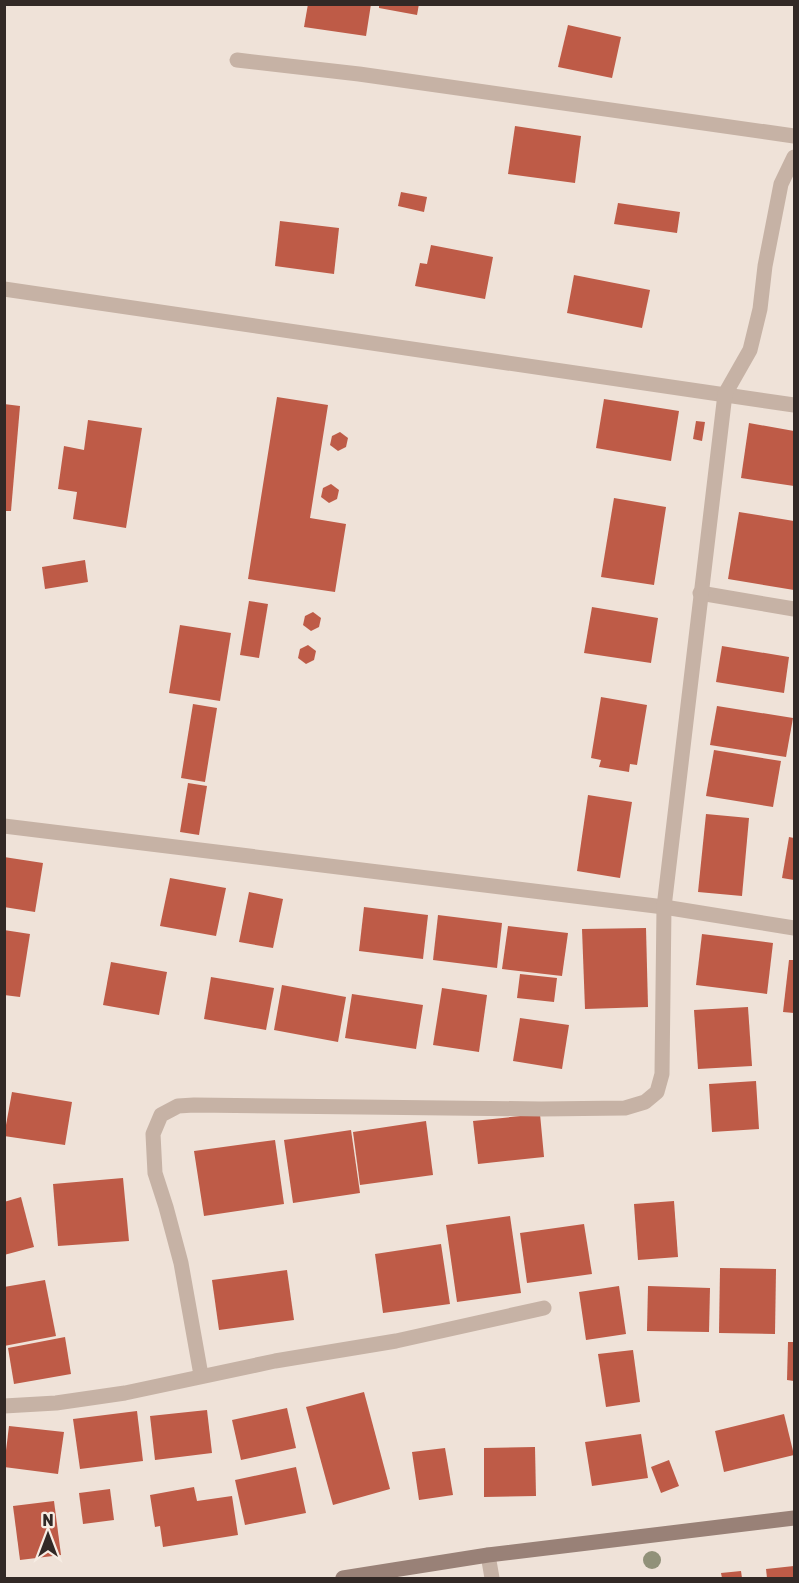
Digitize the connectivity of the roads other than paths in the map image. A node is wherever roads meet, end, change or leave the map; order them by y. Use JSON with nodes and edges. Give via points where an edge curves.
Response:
{"nodes":[{"id":1,"x":237,"y":60,"type":"dead end"},
{"id":2,"x":795,"y":136,"type":"edge"},
{"id":3,"x":795,"y":157,"type":"edge"},
{"id":4,"x":4,"y":289,"type":"edge"},
{"id":5,"x":725,"y":394,"type":"junction"},
{"id":6,"x":795,"y":405,"type":"edge"},
{"id":7,"x":700,"y":593,"type":"junction"},
{"id":8,"x":795,"y":609,"type":"edge"},
{"id":9,"x":4,"y":826,"type":"edge"},
{"id":10,"x":664,"y":907,"type":"junction"},
{"id":11,"x":795,"y":927,"type":"edge"},
{"id":12,"x":544,"y":1308,"type":"dead end"},
{"id":13,"x":201,"y":1375,"type":"junction"},
{"id":14,"x":4,"y":1406,"type":"edge"},
{"id":15,"x":795,"y":1518,"type":"edge"},
{"id":16,"x":488,"y":1555,"type":"junction"},
{"id":17,"x":343,"y":1578,"type":"edge"},
{"id":18,"x":492,"y":1578,"type":"edge"}],
"edges":[{"from":1,"to":2,"type":"street"},
{"from":3,"to":5,"type":"street","via":[[781,184],[750,350]]},
{"from":4,"to":5,"type":"street"},
{"from":5,"to":6,"type":"street"},
{"from":5,"to":7,"type":"street"},
{"from":7,"to":8,"type":"street"},
{"from":7,"to":10,"type":"street"},
{"from":9,"to":10,"type":"street"},
{"from":10,"to":11,"type":"street"},
{"from":10,"to":13,"type":"street","via":[[662,1074],[657,1092],[645,1102],[625,1108],[542,1109],[194,1105],[177,1106],[160,1115],[153,1134],[155,1173],[181,1263]]},
{"from":12,"to":13,"type":"street","via":[[396,1341]]},
{"from":13,"to":14,"type":"street","via":[[125,1393]]},
{"from":15,"to":16,"type":"main road"},
{"from":16,"to":17,"type":"main road"},
{"from":16,"to":18,"type":"street"}]}
